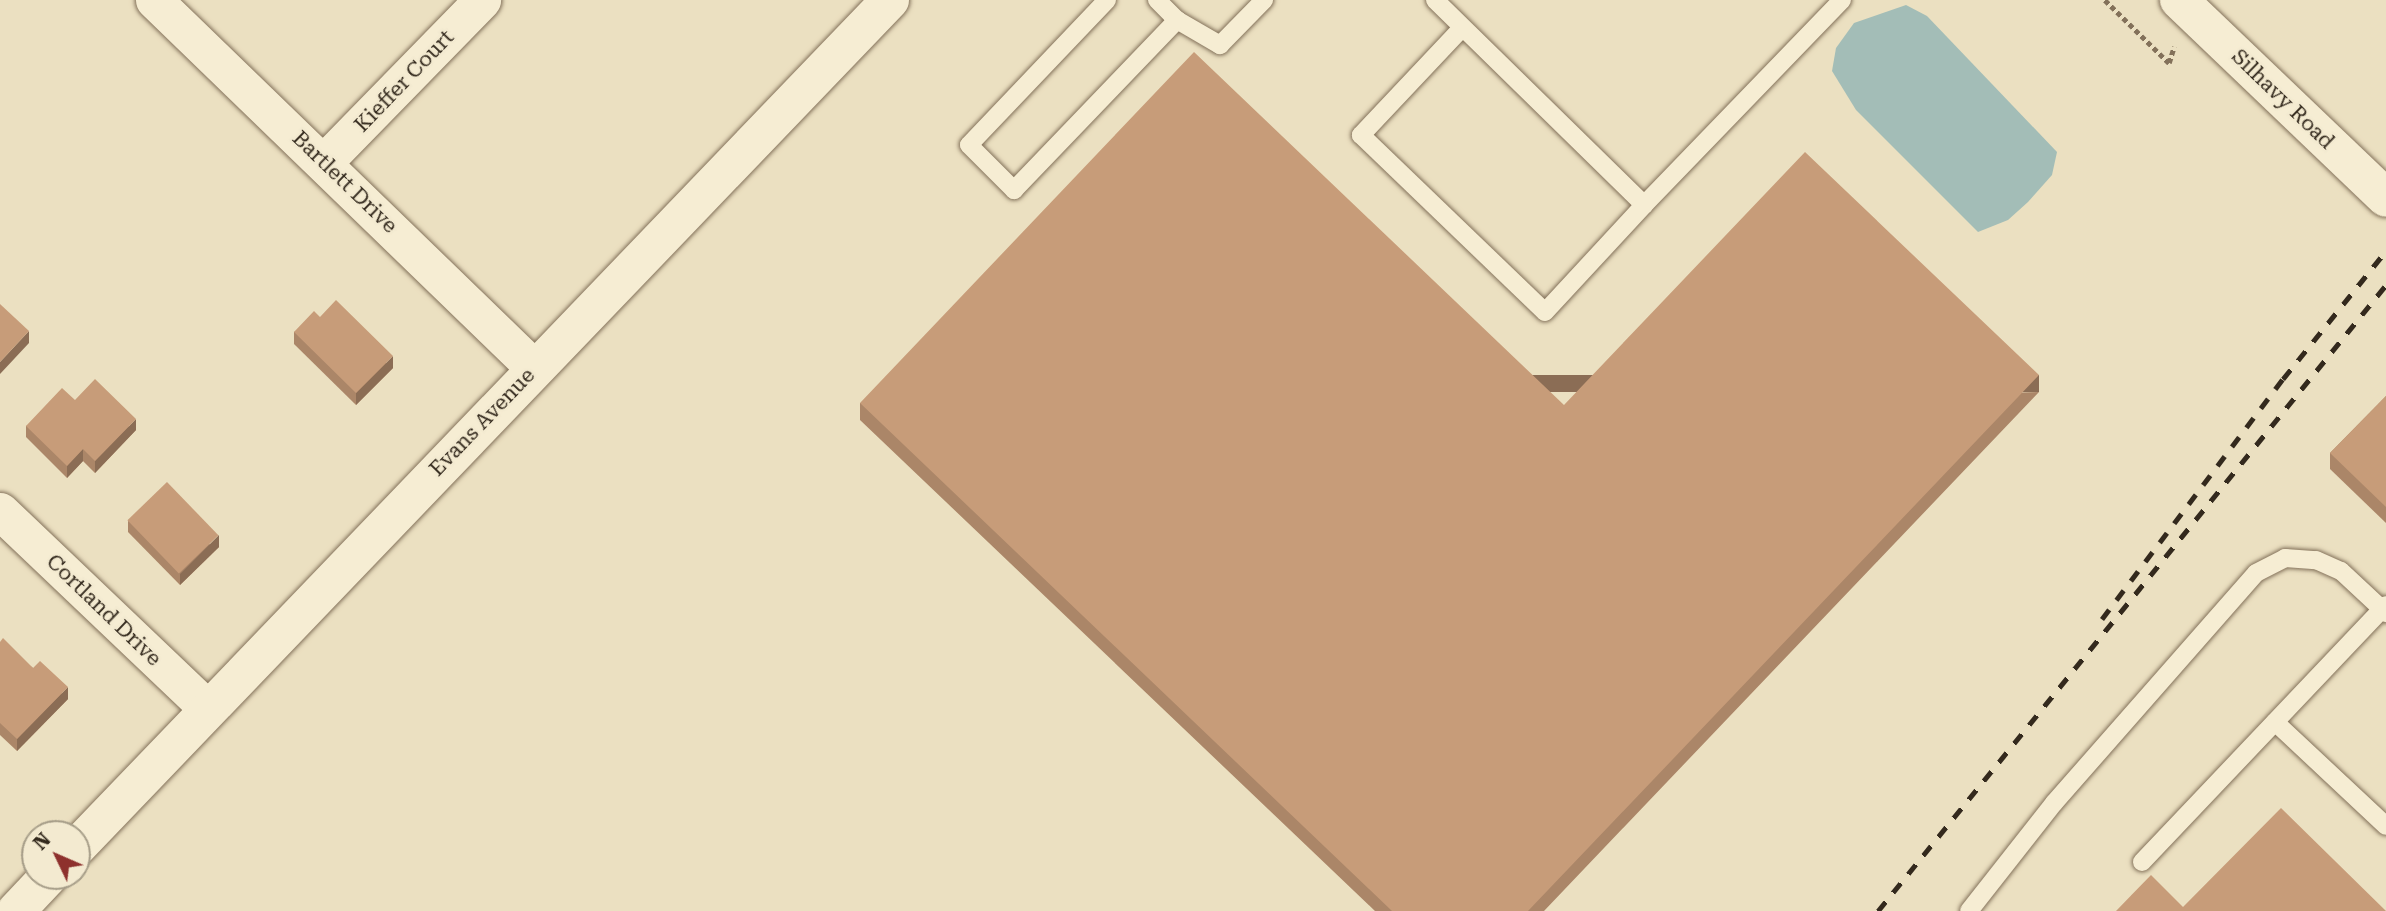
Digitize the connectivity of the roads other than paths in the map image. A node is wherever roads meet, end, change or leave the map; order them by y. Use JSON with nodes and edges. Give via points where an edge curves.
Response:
{"nodes":[{"id":1,"x":154,"y":0,"type":"edge"},
{"id":2,"x":482,"y":0,"type":"edge"},
{"id":3,"x":890,"y":0,"type":"edge"},
{"id":4,"x":1107,"y":0,"type":"edge"},
{"id":5,"x":1157,"y":0,"type":"edge"},
{"id":6,"x":1264,"y":0,"type":"edge"},
{"id":7,"x":1435,"y":0,"type":"edge"},
{"id":8,"x":1842,"y":0,"type":"edge"},
{"id":9,"x":2186,"y":2,"type":"edge"},
{"id":10,"x":1178,"y":20,"type":"junction"},
{"id":11,"x":1461,"y":29,"type":"junction"},
{"id":12,"x":325,"y":162,"type":"junction"},
{"id":13,"x":2386,"y":198,"type":"edge"},
{"id":14,"x":1644,"y":205,"type":"junction"},
{"id":15,"x":534,"y":368,"type":"junction"},
{"id":16,"x":0,"y":511,"type":"edge"},
{"id":17,"x":2385,"y":609,"type":"edge"},
{"id":18,"x":208,"y":709,"type":"junction"},
{"id":19,"x":2275,"y":722,"type":"junction"},
{"id":20,"x":2386,"y":826,"type":"edge"},
{"id":21,"x":91,"y":831,"type":"edge"},
{"id":22,"x":2142,"y":862,"type":"dead end"},
{"id":23,"x":36,"y":890,"type":"edge"},
{"id":24,"x":16,"y":911,"type":"edge"},
{"id":25,"x":1969,"y":911,"type":"edge"}],
"edges":[{"from":1,"to":12,"type":"street","name":"Bartlett Drive"},
{"from":2,"to":12,"type":"street","name":"Kieffer Court"},
{"from":3,"to":15,"type":"street","name":"Evans Avenue"},
{"from":4,"to":10,"type":"lane","via":[[969,145],[1014,190]]},
{"from":5,"to":10,"type":"lane"},
{"from":6,"to":10,"type":"lane","via":[[1220,45]]},
{"from":7,"to":11,"type":"lane"},
{"from":8,"to":14,"type":"lane"},
{"from":9,"to":13,"type":"street","name":"Silhavy Road"},
{"from":11,"to":14,"type":"lane"},
{"from":11,"to":14,"type":"lane","via":[[1361,135],[1545,312]]},
{"from":12,"to":15,"type":"street","name":"Bartlett Drive"},
{"from":15,"to":18,"type":"street","name":"Evans Avenue"},
{"from":16,"to":18,"type":"street","name":"Cortland Drive"},
{"from":17,"to":19,"type":"lane"},
{"from":17,"to":25,"type":"lane","via":[[2341,571],[2316,560],[2285,558],[2256,573],[2054,803]]},
{"from":18,"to":21,"type":"street","name":"Evans Avenue"},
{"from":19,"to":20,"type":"lane"},
{"from":19,"to":22,"type":"lane"},
{"from":23,"to":24,"type":"street"}]}
